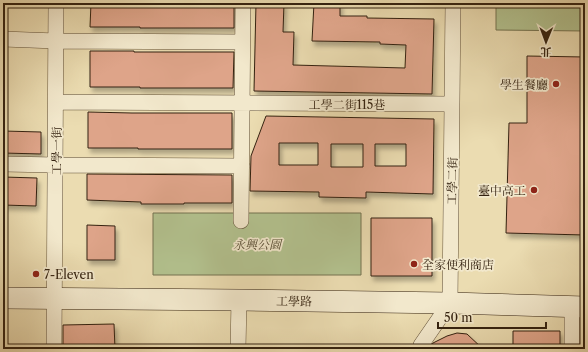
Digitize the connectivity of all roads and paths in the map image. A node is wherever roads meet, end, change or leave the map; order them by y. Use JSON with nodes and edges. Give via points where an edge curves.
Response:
{"nodes":[{"id":1,"x":56,"y":3,"type":"edge"},
{"id":2,"x":242,"y":3,"type":"edge"},
{"id":3,"x":453,"y":3,"type":"edge"},
{"id":4,"x":3,"y":39,"type":"edge"},
{"id":5,"x":56,"y":41,"type":"junction"},
{"id":6,"x":242,"y":42,"type":"junction"},
{"id":7,"x":56,"y":102,"type":"junction"},
{"id":8,"x":242,"y":103,"type":"junction"},
{"id":9,"x":452,"y":104,"type":"junction"},
{"id":10,"x":3,"y":164,"type":"edge"},
{"id":11,"x":56,"y":165,"type":"junction"},
{"id":12,"x":242,"y":166,"type":"junction"},
{"id":13,"x":241,"y":221,"type":"dead end"},
{"id":14,"x":3,"y":298,"type":"edge"},
{"id":15,"x":55,"y":299,"type":"junction"},
{"id":16,"x":239,"y":300,"type":"junction"},
{"id":17,"x":450,"y":303,"type":"junction"},
{"id":18,"x":578,"y":307,"type":"edge"},
{"id":19,"x":54,"y":349,"type":"edge"},
{"id":20,"x":238,"y":349,"type":"edge"},
{"id":21,"x":420,"y":349,"type":"edge"},
{"id":22,"x":572,"y":349,"type":"edge"}],
"edges":[{"from":1,"to":5,"type":"street","name":"工學一街"},
{"from":2,"to":6,"type":"street"},
{"from":3,"to":9,"type":"street","name":"工學二街"},
{"from":4,"to":5,"type":"street"},
{"from":5,"to":6,"type":"street"},
{"from":5,"to":7,"type":"street","name":"工學一街"},
{"from":6,"to":8,"type":"street"},
{"from":7,"to":8,"type":"street","name":"工學二街115巷"},
{"from":7,"to":11,"type":"street","name":"工學一街"},
{"from":8,"to":9,"type":"street","name":"工學二街115巷"},
{"from":8,"to":12,"type":"street"},
{"from":9,"to":17,"type":"street","name":"工學二街"},
{"from":10,"to":11,"type":"street"},
{"from":11,"to":12,"type":"street"},
{"from":11,"to":15,"type":"street","name":"工學一街"},
{"from":12,"to":13,"type":"street"},
{"from":14,"to":15,"type":"street","name":"工學路"},
{"from":15,"to":16,"type":"street","name":"工學路"},
{"from":15,"to":19,"type":"street","name":"工學一街"},
{"from":16,"to":17,"type":"street","name":"工學路"},
{"from":16,"to":20,"type":"street"},
{"from":17,"to":18,"type":"street","name":"工學路"},
{"from":17,"to":21,"type":"street"},
{"from":18,"to":22,"type":"street"}]}
